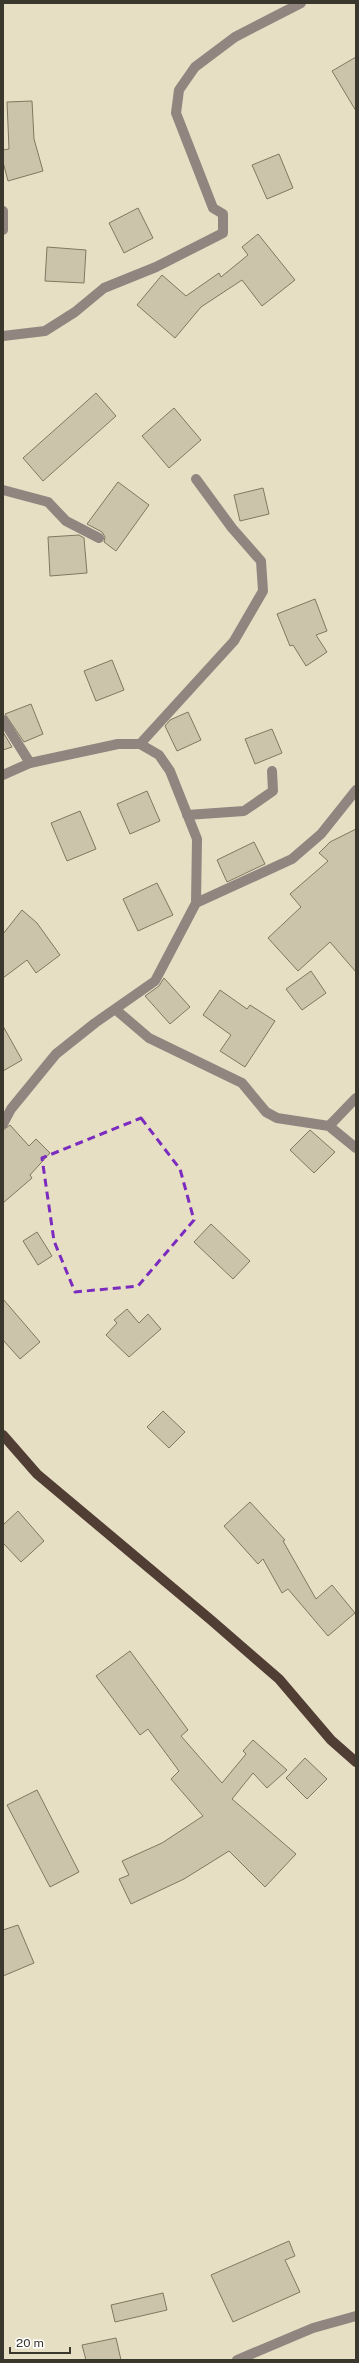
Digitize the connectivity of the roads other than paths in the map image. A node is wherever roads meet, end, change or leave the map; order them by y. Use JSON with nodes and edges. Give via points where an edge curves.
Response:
{"nodes":[{"id":1,"x":301,"y":3,"type":"edge"},
{"id":2,"x":3,"y":211,"type":"edge"},
{"id":3,"x":3,"y":230,"type":"edge"},
{"id":4,"x":3,"y":336,"type":"edge"},
{"id":5,"x":196,"y":479,"type":"dead end"},
{"id":6,"x":3,"y":490,"type":"edge"},
{"id":7,"x":99,"y":538,"type":"dead end"},
{"id":8,"x":3,"y":720,"type":"edge"},
{"id":9,"x":140,"y":744,"type":"junction"},
{"id":10,"x":30,"y":763,"type":"junction"},
{"id":11,"x":272,"y":771,"type":"dead end"},
{"id":12,"x":3,"y":775,"type":"edge"},
{"id":13,"x":356,"y":790,"type":"edge"},
{"id":14,"x":187,"y":815,"type":"junction"},
{"id":15,"x":196,"y":903,"type":"junction"},
{"id":16,"x":115,"y":1009,"type":"junction"},
{"id":17,"x":356,"y":1098,"type":"edge"},
{"id":18,"x":3,"y":1124,"type":"edge"},
{"id":19,"x":329,"y":1126,"type":"junction"},
{"id":20,"x":356,"y":1148,"type":"edge"},
{"id":21,"x":3,"y":1435,"type":"edge"},
{"id":22,"x":356,"y":1762,"type":"edge"},
{"id":23,"x":356,"y":2316,"type":"edge"},
{"id":24,"x":237,"y":2360,"type":"edge"}],
"edges":[{"from":1,"to":4,"type":"street","via":[[235,36],[195,67],[179,90],[176,114],[213,208],[223,214],[223,233],[156,267],[104,288],[45,332]]},
{"from":2,"to":3,"type":"street"},
{"from":5,"to":9,"type":"street","via":[[232,528],[262,561],[263,591],[234,641]]},
{"from":6,"to":7,"type":"street","via":[[48,502],[66,521]]},
{"from":8,"to":10,"type":"street"},
{"from":9,"to":10,"type":"street","via":[[118,744]]},
{"from":9,"to":14,"type":"street","via":[[159,755],[170,771]]},
{"from":10,"to":12,"type":"street"},
{"from":11,"to":14,"type":"street","via":[[273,791],[244,811]]},
{"from":13,"to":15,"type":"street","via":[[321,834],[292,859]]},
{"from":14,"to":15,"type":"street","via":[[197,839]]},
{"from":15,"to":16,"type":"street","via":[[155,981]]},
{"from":16,"to":18,"type":"street","via":[[56,1054],[11,1110]]},
{"from":16,"to":19,"type":"street","via":[[149,1038],[242,1083],[266,1112],[277,1118]]},
{"from":17,"to":19,"type":"street"},
{"from":19,"to":20,"type":"street"},
{"from":21,"to":22,"type":"main road","via":[[37,1474],[279,1679],[331,1740]]},
{"from":23,"to":24,"type":"street","via":[[313,2328]]}]}
